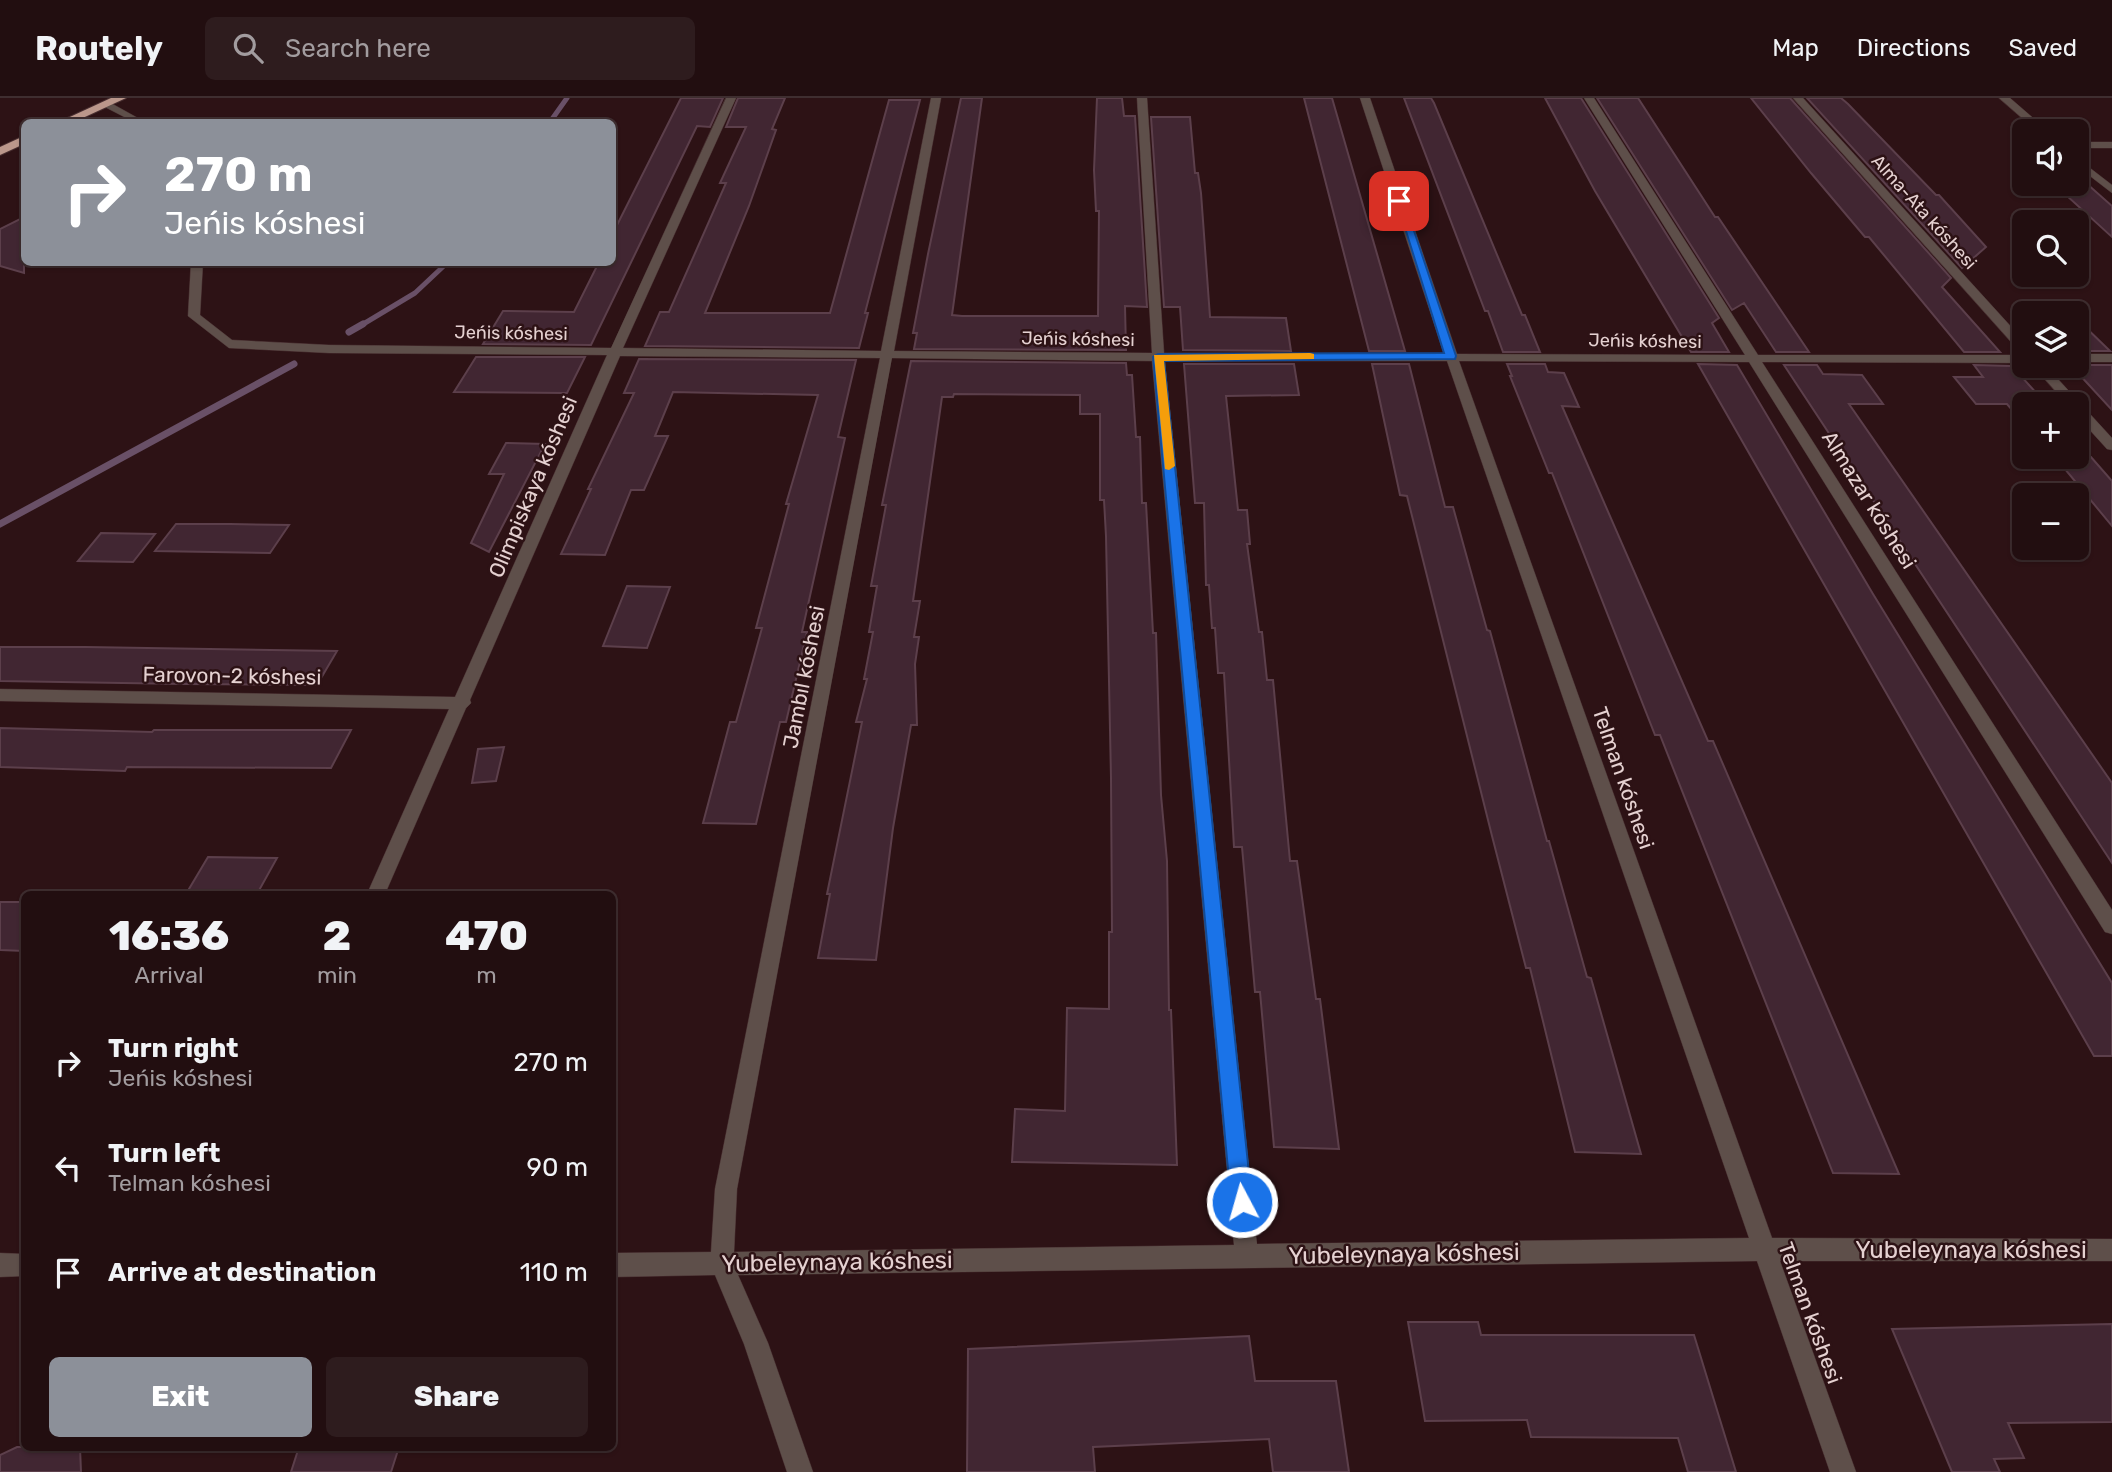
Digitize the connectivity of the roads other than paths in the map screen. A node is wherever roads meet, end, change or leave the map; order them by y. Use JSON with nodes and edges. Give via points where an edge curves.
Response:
{"nodes":[{"id":1,"x":120,"y":98,"type":"edge"},
{"id":2,"x":731,"y":98,"type":"edge"},
{"id":3,"x":936,"y":98,"type":"edge"},
{"id":4,"x":1142,"y":98,"type":"edge"},
{"id":5,"x":1365,"y":98,"type":"edge"},
{"id":6,"x":1589,"y":98,"type":"edge"},
{"id":7,"x":1798,"y":98,"type":"edge"},
{"id":8,"x":2004,"y":98,"type":"edge"},
{"id":9,"x":106,"y":104,"type":"junction"},
{"id":10,"x":72,"y":119,"type":"edge"},
{"id":11,"x":134,"y":119,"type":"edge"},
{"id":12,"x":2029,"y":119,"type":"edge"},
{"id":13,"x":21,"y":141,"type":"edge"},
{"id":14,"x":2089,"y":145,"type":"edge"},
{"id":15,"x":2112,"y":145,"type":"edge"},
{"id":16,"x":0,"y":151,"type":"edge"},
{"id":17,"x":2089,"y":171,"type":"edge"},
{"id":18,"x":2112,"y":190,"type":"edge"},
{"id":19,"x":197,"y":266,"type":"edge"},
{"id":20,"x":2012,"y":336,"type":"edge"},
{"id":21,"x":615,"y":352,"type":"junction"},
{"id":22,"x":888,"y":355,"type":"junction"},
{"id":23,"x":1451,"y":356,"type":"junction"},
{"id":24,"x":1158,"y":357,"type":"junction"},
{"id":25,"x":2089,"y":358,"type":"edge"},
{"id":26,"x":2112,"y":358,"type":"edge"},
{"id":27,"x":2012,"y":359,"type":"edge"},
{"id":28,"x":1755,"y":360,"type":"junction"},
{"id":29,"x":2050,"y":378,"type":"edge"},
{"id":30,"x":2063,"y":392,"type":"edge"},
{"id":31,"x":2089,"y":420,"type":"edge"},
{"id":32,"x":2112,"y":446,"type":"edge"},
{"id":33,"x":0,"y":695,"type":"edge"},
{"id":34,"x":463,"y":703,"type":"junction"},
{"id":35,"x":377,"y":891,"type":"edge"},
{"id":36,"x":2112,"y":926,"type":"edge"},
{"id":37,"x":1763,"y":1249,"type":"junction"},
{"id":38,"x":2112,"y":1250,"type":"edge"},
{"id":39,"x":1247,"y":1256,"type":"junction"},
{"id":40,"x":722,"y":1264,"type":"junction"},
{"id":41,"x":0,"y":1265,"type":"edge"},
{"id":42,"x":21,"y":1265,"type":"edge"},
{"id":43,"x":616,"y":1265,"type":"edge"},
{"id":44,"x":800,"y":1472,"type":"edge"},
{"id":45,"x":1843,"y":1472,"type":"edge"}],
"edges":[{"from":1,"to":9,"type":"highway"},
{"from":2,"to":21,"type":"street","name":"Olimpiskaya kóshesi"},
{"from":3,"to":22,"type":"street","name":"Jambıl kóshesi"},
{"from":4,"to":24,"type":"street"},
{"from":5,"to":23,"type":"street","name":"Telman kóshesi"},
{"from":6,"to":28,"type":"street","name":"Almazar kóshesi"},
{"from":7,"to":20,"type":"street","name":"Alma-Ata kóshesi"},
{"from":8,"to":12,"type":"street"},
{"from":9,"to":10,"type":"highway"},
{"from":9,"to":11,"type":"street"},
{"from":13,"to":16,"type":"highway"},
{"from":14,"to":15,"type":"street"},
{"from":17,"to":18,"type":"street"},
{"from":19,"to":21,"type":"street","name":"Jeńis kóshesi","via":[[194,316],[229,344]]},
{"from":21,"to":22,"type":"street","name":"Jeńis kóshesi"},
{"from":21,"to":34,"type":"street","name":"Olimpiskaya kóshesi"},
{"from":22,"to":24,"type":"street","name":"Jeńis kóshesi"},
{"from":22,"to":40,"type":"street","name":"Jambıl kóshesi","via":[[726,1189]]},
{"from":23,"to":24,"type":"street","name":"Jeńis kóshesi"},
{"from":23,"to":28,"type":"street","name":"Jeńis kóshesi"},
{"from":23,"to":37,"type":"street","name":"Telman kóshesi"},
{"from":24,"to":39,"type":"street"},
{"from":25,"to":26,"type":"street"},
{"from":27,"to":28,"type":"street","name":"Jeńis kóshesi"},
{"from":28,"to":36,"type":"street","name":"Almazar kóshesi"},
{"from":29,"to":30,"type":"street"},
{"from":31,"to":32,"type":"street"},
{"from":33,"to":34,"type":"street","name":"Farovon-2 kóshesi"},
{"from":34,"to":35,"type":"street","name":"Olimpiskaya kóshesi"},
{"from":37,"to":38,"type":"street","name":"Yubeleynaya kóshesi"},
{"from":37,"to":39,"type":"street","name":"Yubeleynaya kóshesi"},
{"from":37,"to":45,"type":"street","name":"Telman kóshesi"},
{"from":39,"to":40,"type":"street","name":"Yubeleynaya kóshesi"},
{"from":40,"to":43,"type":"street","name":"Yubeleynaya kóshesi"},
{"from":40,"to":44,"type":"street","via":[[756,1343]]},
{"from":41,"to":42,"type":"street"}]}
